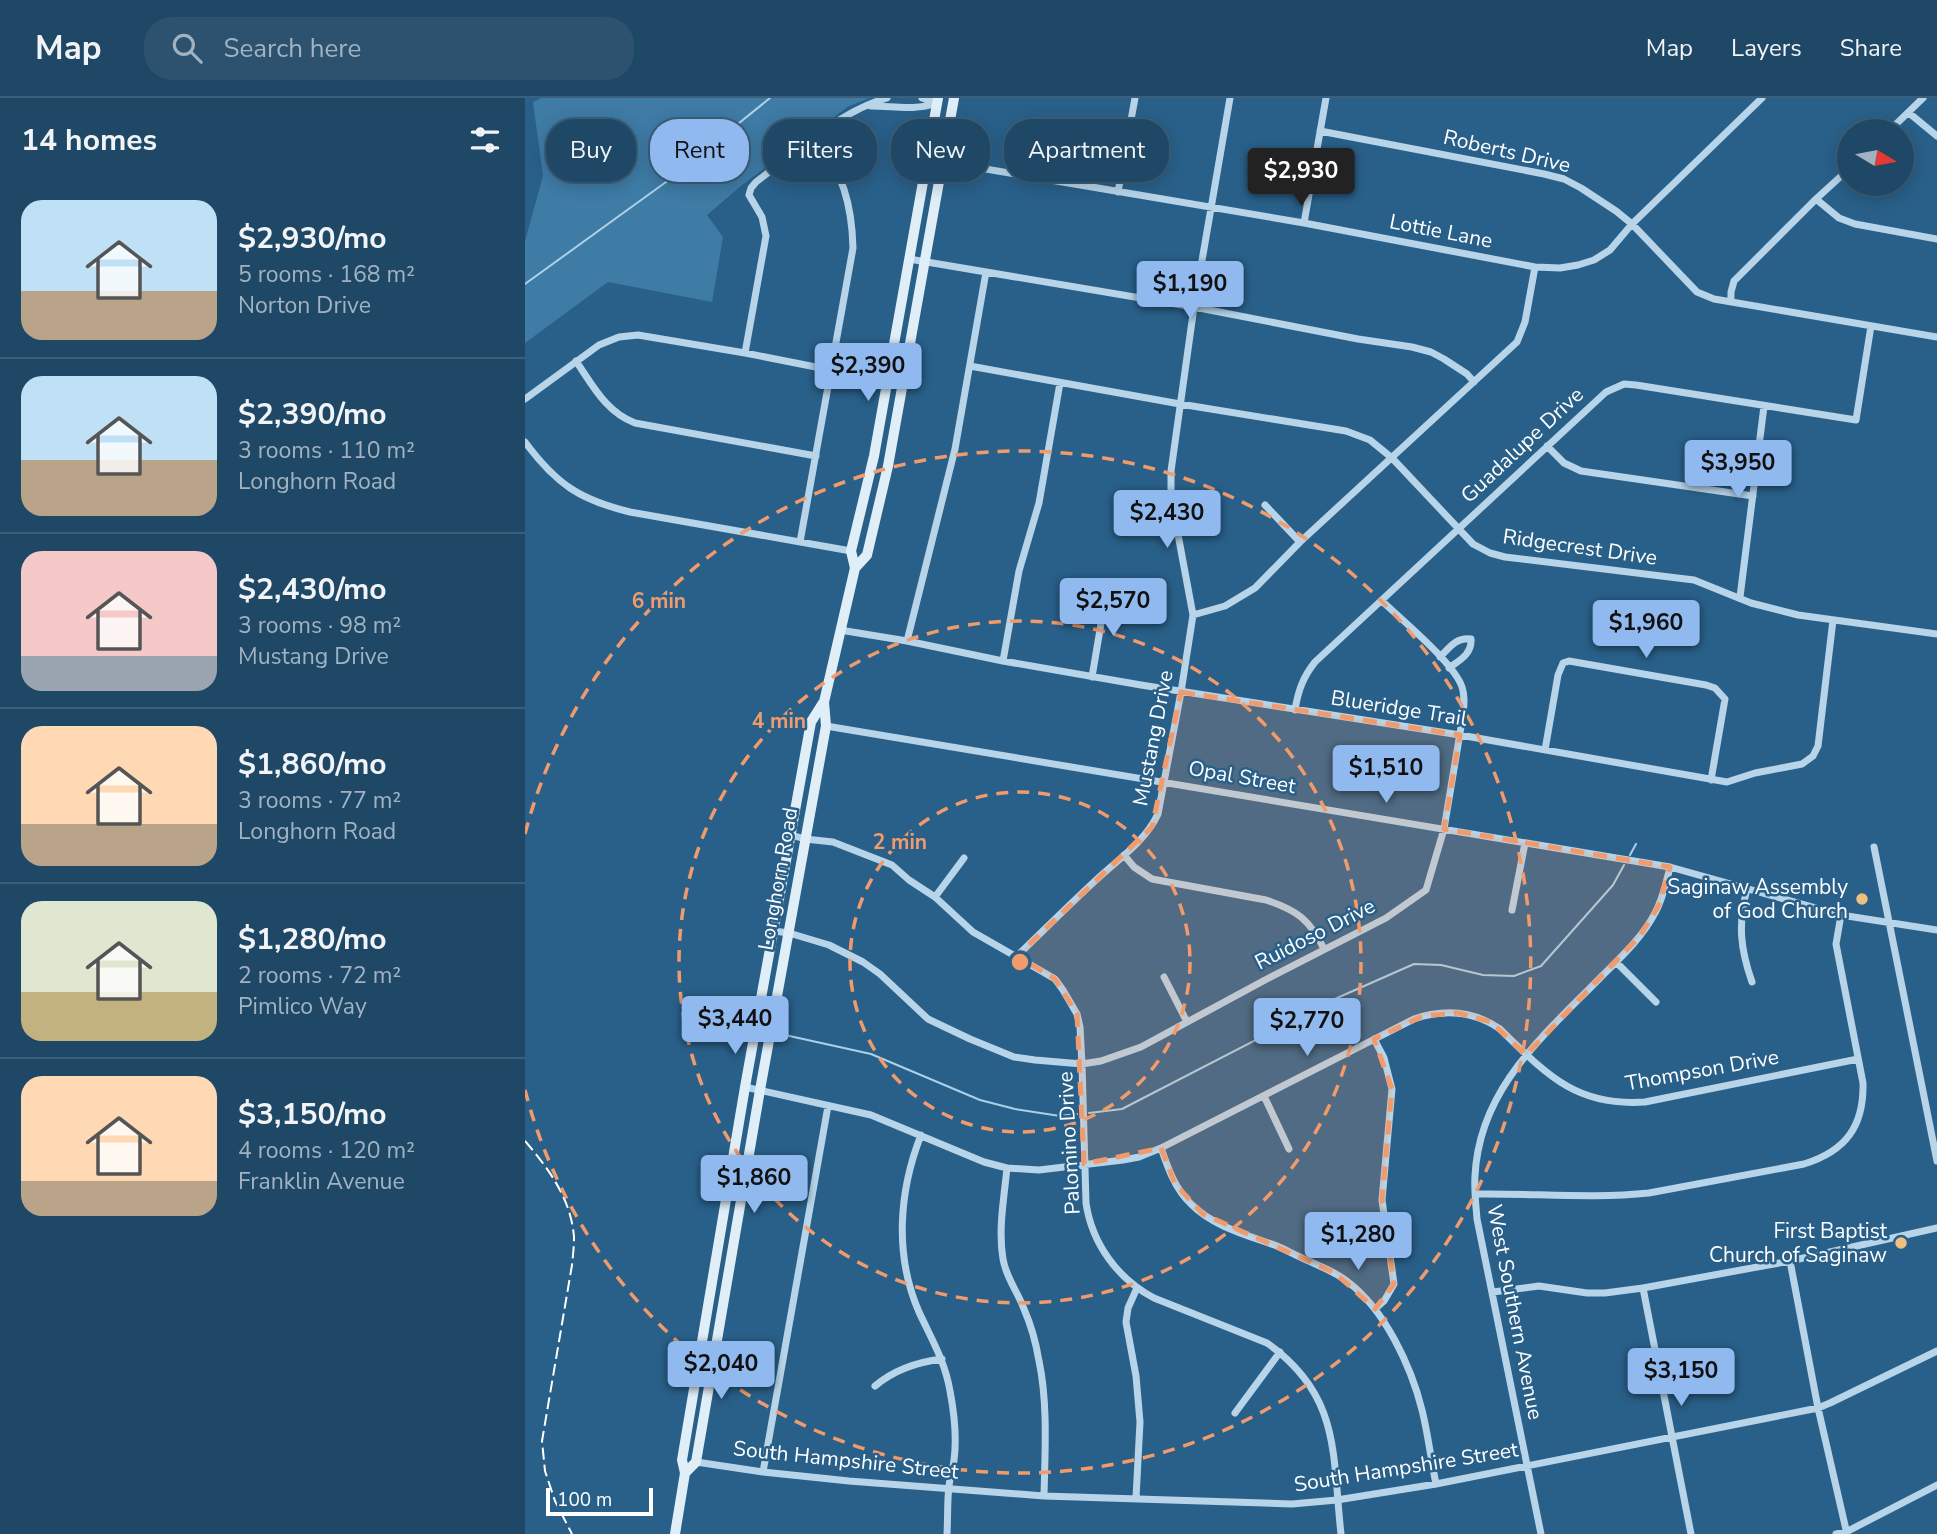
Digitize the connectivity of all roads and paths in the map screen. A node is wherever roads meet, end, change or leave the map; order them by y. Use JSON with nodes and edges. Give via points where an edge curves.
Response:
{"nodes":[{"id":1,"x":887,"y":98,"type":"edge"},
{"id":2,"x":922,"y":98,"type":"edge"},
{"id":3,"x":954,"y":98,"type":"edge"},
{"id":4,"x":1135,"y":98,"type":"edge"},
{"id":5,"x":1230,"y":98,"type":"edge"},
{"id":6,"x":1325,"y":98,"type":"edge"},
{"id":7,"x":1762,"y":98,"type":"edge"},
{"id":8,"x":1923,"y":98,"type":"edge"},
{"id":9,"x":937,"y":101,"type":"edge"},
{"id":10,"x":866,"y":106,"type":"junction"},
{"id":11,"x":1909,"y":113,"type":"junction"},
{"id":12,"x":840,"y":119,"type":"edge"},
{"id":13,"x":934,"y":119,"type":"edge"},
{"id":14,"x":950,"y":119,"type":"edge"},
{"id":15,"x":1902,"y":119,"type":"edge"},
{"id":16,"x":1320,"y":131,"type":"junction"},
{"id":17,"x":1937,"y":136,"type":"edge"},
{"id":18,"x":990,"y":170,"type":"edge"},
{"id":19,"x":763,"y":177,"type":"edge"},
{"id":20,"x":1837,"y":179,"type":"edge"},
{"id":21,"x":841,"y":182,"type":"edge"},
{"id":22,"x":923,"y":182,"type":"edge"},
{"id":23,"x":939,"y":182,"type":"edge"},
{"id":24,"x":1118,"y":192,"type":"junction"},
{"id":25,"x":1816,"y":199,"type":"junction"},
{"id":26,"x":1211,"y":208,"type":"junction"},
{"id":27,"x":1304,"y":223,"type":"junction"},
{"id":28,"x":1632,"y":224,"type":"junction"},
{"id":29,"x":1937,"y":239,"type":"edge"},
{"id":30,"x":909,"y":259,"type":"junction"},
{"id":31,"x":925,"y":262,"type":"junction"},
{"id":32,"x":1535,"y":267,"type":"junction"},
{"id":33,"x":986,"y":272,"type":"junction"},
{"id":34,"x":1731,"y":302,"type":"junction"},
{"id":35,"x":1194,"y":307,"type":"junction"},
{"id":36,"x":1871,"y":326,"type":"junction"},
{"id":37,"x":1937,"y":337,"type":"edge"},
{"id":38,"x":745,"y":353,"type":"junction"},
{"id":39,"x":576,"y":361,"type":"junction"},
{"id":40,"x":970,"y":366,"type":"junction"},
{"id":41,"x":831,"y":370,"type":"junction"},
{"id":42,"x":1474,"y":382,"type":"junction"},
{"id":43,"x":1060,"y":383,"type":"junction"},
{"id":44,"x":525,"y":399,"type":"edge"},
{"id":45,"x":1180,"y":404,"type":"junction"},
{"id":46,"x":1764,"y":407,"type":"junction"},
{"id":47,"x":525,"y":442,"type":"edge"},
{"id":48,"x":1547,"y":446,"type":"junction"},
{"id":49,"x":816,"y":456,"type":"junction"},
{"id":50,"x":1392,"y":458,"type":"junction"},
{"id":51,"x":1753,"y":496,"type":"junction"},
{"id":52,"x":1265,"y":505,"type":"dead end"},
{"id":53,"x":1458,"y":528,"type":"junction"},
{"id":54,"x":800,"y":542,"type":"junction"},
{"id":55,"x":1300,"y":542,"type":"junction"},
{"id":56,"x":851,"y":551,"type":"junction"},
{"id":57,"x":855,"y":568,"type":"junction"},
{"id":58,"x":1106,"y":594,"type":"dead end"},
{"id":59,"x":1740,"y":597,"type":"junction"},
{"id":60,"x":1382,"y":601,"type":"junction"},
{"id":61,"x":1193,"y":615,"type":"junction"},
{"id":62,"x":1833,"y":620,"type":"junction"},
{"id":63,"x":840,"y":630,"type":"junction"},
{"id":64,"x":1937,"y":634,"type":"edge"},
{"id":65,"x":907,"y":641,"type":"junction"},
{"id":66,"x":1440,"y":657,"type":"junction"},
{"id":67,"x":1003,"y":661,"type":"junction"},
{"id":68,"x":1449,"y":668,"type":"junction"},
{"id":69,"x":1092,"y":677,"type":"junction"},
{"id":70,"x":1181,"y":692,"type":"junction"},
{"id":71,"x":824,"y":702,"type":"junction"},
{"id":72,"x":1294,"y":710,"type":"junction"},
{"id":73,"x":826,"y":726,"type":"junction"},
{"id":74,"x":1460,"y":735,"type":"junction"},
{"id":75,"x":1545,"y":750,"type":"junction"},
{"id":76,"x":1711,"y":780,"type":"junction"},
{"id":77,"x":1164,"y":782,"type":"junction"},
{"id":78,"x":1444,"y":829,"type":"junction"},
{"id":79,"x":791,"y":835,"type":"junction"},
{"id":80,"x":805,"y":839,"type":"junction"},
{"id":81,"x":1525,"y":843,"type":"junction"},
{"id":82,"x":1874,"y":846,"type":"dead end"},
{"id":83,"x":1124,"y":855,"type":"junction"},
{"id":84,"x":964,"y":858,"type":"dead end"},
{"id":85,"x":1670,"y":867,"type":"junction"},
{"id":86,"x":1747,"y":889,"type":"junction"},
{"id":87,"x":935,"y":897,"type":"junction"},
{"id":88,"x":1512,"y":909,"type":"dead end"},
{"id":89,"x":1840,"y":915,"type":"junction"},
{"id":90,"x":1890,"y":924,"type":"junction"},
{"id":91,"x":1937,"y":930,"type":"edge"},
{"id":92,"x":774,"y":931,"type":"junction"},
{"id":93,"x":789,"y":933,"type":"junction"},
{"id":94,"x":1325,"y":949,"type":"junction"},
{"id":95,"x":1017,"y":956,"type":"junction"},
{"id":96,"x":1616,"y":962,"type":"junction"},
{"id":97,"x":1164,"y":977,"type":"dead end"},
{"id":98,"x":1752,"y":982,"type":"dead end"},
{"id":99,"x":1656,"y":1002,"type":"dead end"},
{"id":100,"x":1187,"y":1022,"type":"junction"},
{"id":101,"x":1374,"y":1039,"type":"junction"},
{"id":102,"x":1526,"y":1055,"type":"junction"},
{"id":103,"x":1858,"y":1059,"type":"junction"},
{"id":104,"x":1082,"y":1064,"type":"junction"},
{"id":105,"x":745,"y":1087,"type":"junction"},
{"id":106,"x":760,"y":1090,"type":"junction"},
{"id":107,"x":1264,"y":1096,"type":"junction"},
{"id":108,"x":828,"y":1106,"type":"junction"},
{"id":109,"x":921,"y":1135,"type":"junction"},
{"id":110,"x":1161,"y":1148,"type":"junction"},
{"id":111,"x":1289,"y":1149,"type":"dead end"},
{"id":112,"x":1937,"y":1161,"type":"edge"},
{"id":113,"x":1084,"y":1164,"type":"junction"},
{"id":114,"x":1007,"y":1168,"type":"junction"},
{"id":115,"x":1475,"y":1194,"type":"junction"},
{"id":116,"x":1937,"y":1228,"type":"edge"},
{"id":117,"x":1790,"y":1261,"type":"junction"},
{"id":118,"x":1137,"y":1288,"type":"junction"},
{"id":119,"x":1643,"y":1288,"type":"junction"},
{"id":120,"x":1493,"y":1292,"type":"junction"},
{"id":121,"x":1375,"y":1309,"type":"junction"},
{"id":122,"x":1937,"y":1351,"type":"edge"},
{"id":123,"x":1280,"y":1352,"type":"junction"},
{"id":124,"x":942,"y":1359,"type":"junction"},
{"id":125,"x":695,"y":1378,"type":"junction"},
{"id":126,"x":709,"y":1381,"type":"junction"},
{"id":127,"x":875,"y":1386,"type":"dead end"},
{"id":128,"x":1818,"y":1408,"type":"junction"},
{"id":129,"x":1235,"y":1413,"type":"dead end"},
{"id":130,"x":1672,"y":1436,"type":"junction"},
{"id":131,"x":696,"y":1462,"type":"junction"},
{"id":132,"x":1528,"y":1465,"type":"junction"},
{"id":133,"x":762,"y":1472,"type":"junction"},
{"id":134,"x":685,"y":1473,"type":"junction"},
{"id":135,"x":1436,"y":1484,"type":"junction"},
{"id":136,"x":1937,"y":1485,"type":"edge"},
{"id":137,"x":949,"y":1488,"type":"junction"},
{"id":138,"x":1044,"y":1496,"type":"junction"},
{"id":139,"x":1136,"y":1498,"type":"junction"},
{"id":140,"x":1337,"y":1500,"type":"junction"},
{"id":141,"x":1846,"y":1533,"type":"edge"},
{"id":142,"x":675,"y":1534,"type":"edge"},
{"id":143,"x":947,"y":1534,"type":"edge"},
{"id":144,"x":1341,"y":1534,"type":"edge"},
{"id":145,"x":1541,"y":1534,"type":"edge"},
{"id":146,"x":1691,"y":1534,"type":"edge"},
{"id":147,"x":1836,"y":1534,"type":"edge"}],
"edges":[{"from":1,"to":10,"type":"street"},
{"from":2,"to":9,"type":"street"},
{"from":3,"to":14,"type":"main road","name":"Longhorn Road"},
{"from":4,"to":24,"type":"street"},
{"from":5,"to":26,"type":"street","name":"Mustang Drive"},
{"from":6,"to":16,"type":"street"},
{"from":7,"to":28,"type":"street","name":"Lottie Lane"},
{"from":8,"to":11,"type":"street"},
{"from":9,"to":10,"type":"street","via":[[912,109]]},
{"from":9,"to":13,"type":"main road","name":"Longhorn Road"},
{"from":10,"to":12,"type":"street"},
{"from":11,"to":15,"type":"street"},
{"from":11,"to":17,"type":"street"},
{"from":16,"to":27,"type":"street"},
{"from":16,"to":28,"type":"street","name":"Roberts Drive","via":[[1564,179]]},
{"from":18,"to":24,"type":"street","name":"Lottie Lane"},
{"from":19,"to":38,"type":"street","via":[[749,195],[762,217],[766,236]]},
{"from":20,"to":25,"type":"street"},
{"from":21,"to":41,"type":"street","via":[[851,216],[853,248]]},
{"from":22,"to":30,"type":"main road","name":"Longhorn Road"},
{"from":23,"to":31,"type":"main road","name":"Longhorn Road"},
{"from":24,"to":26,"type":"street","name":"Lottie Lane"},
{"from":25,"to":29,"type":"street","via":[[1839,218],[1855,224]]},
{"from":25,"to":34,"type":"street","via":[[1734,281]]},
{"from":26,"to":27,"type":"street","name":"Lottie Lane"},
{"from":26,"to":35,"type":"street","name":"Mustang Drive"},
{"from":27,"to":32,"type":"street","name":"Lottie Lane"},
{"from":28,"to":32,"type":"street","name":"Lottie Lane","via":[[1610,250],[1594,260],[1560,268]]},
{"from":28,"to":34,"type":"street","name":"Roberts Drive","via":[[1696,292]]},
{"from":30,"to":31,"type":"street"},
{"from":30,"to":56,"type":"main road","name":"Longhorn Road","via":[[874,456]]},
{"from":31,"to":33,"type":"street"},
{"from":31,"to":57,"type":"main road","name":"Longhorn Road","via":[[888,466],[867,555]]},
{"from":32,"to":42,"type":"street","via":[[1522,334]]},
{"from":33,"to":35,"type":"street"},
{"from":33,"to":40,"type":"street"},
{"from":34,"to":36,"type":"street","name":"Roberts Drive"},
{"from":35,"to":42,"type":"street","via":[[1431,352]]},
{"from":35,"to":45,"type":"street","name":"Mustang Drive"},
{"from":36,"to":37,"type":"street","name":"Roberts Drive"},
{"from":36,"to":46,"type":"street","name":"Guadalupe Drive","via":[[1856,420]]},
{"from":38,"to":39,"type":"street","via":[[628,335],[608,340]]},
{"from":38,"to":41,"type":"street"},
{"from":39,"to":44,"type":"street"},
{"from":39,"to":49,"type":"street","via":[[602,400],[635,423]]},
{"from":40,"to":43,"type":"street","name":"Ridgecrest Drive"},
{"from":40,"to":65,"type":"street"},
{"from":41,"to":49,"type":"street"},
{"from":42,"to":50,"type":"street"},
{"from":43,"to":45,"type":"street","name":"Ridgecrest Drive"},
{"from":43,"to":67,"type":"street","via":[[1039,503],[1019,571]]},
{"from":45,"to":50,"type":"street","name":"Ridgecrest Drive","via":[[1346,431],[1370,440]]},
{"from":45,"to":61,"type":"street","name":"Mustang Drive","via":[[1171,492]]},
{"from":46,"to":48,"type":"street","name":"Guadalupe Drive","via":[[1624,384],[1606,392]]},
{"from":46,"to":51,"type":"street"},
{"from":47,"to":54,"type":"street","via":[[558,479],[597,503]]},
{"from":48,"to":51,"type":"street","via":[[1564,463],[1581,471]]},
{"from":48,"to":53,"type":"street","name":"Guadalupe Drive"},
{"from":49,"to":54,"type":"street"},
{"from":50,"to":53,"type":"street","name":"Ridgecrest Drive"},
{"from":50,"to":55,"type":"street"},
{"from":51,"to":59,"type":"street"},
{"from":52,"to":55,"type":"street"},
{"from":53,"to":59,"type":"street","name":"Ridgecrest Drive","via":[[1473,544],[1505,557],[1694,580]]},
{"from":53,"to":60,"type":"street","name":"Guadalupe Drive"},
{"from":54,"to":56,"type":"street"},
{"from":55,"to":61,"type":"street","via":[[1255,588],[1225,606]]},
{"from":56,"to":57,"type":"main road","name":"Longhorn Road"},
{"from":57,"to":63,"type":"main road","name":"Longhorn Road"},
{"from":58,"to":69,"type":"street"},
{"from":59,"to":62,"type":"street","name":"Ridgecrest Drive","via":[[1798,615]]},
{"from":60,"to":66,"type":"street","name":"Ruidoso Drive"},
{"from":60,"to":72,"type":"street","name":"Guadalupe Drive","via":[[1315,662],[1298,691]]},
{"from":61,"to":70,"type":"street","name":"Mustang Drive"},
{"from":62,"to":64,"type":"street","name":"Ridgecrest Drive"},
{"from":62,"to":76,"type":"street","name":"Blueridge Trail","via":[[1813,756],[1801,764],[1727,782]]},
{"from":63,"to":65,"type":"street","name":"Blueridge Trail"},
{"from":63,"to":71,"type":"main road","name":"Longhorn Road"},
{"from":65,"to":67,"type":"street","name":"Blueridge Trail"},
{"from":66,"to":68,"type":"street","name":"Ruidoso Drive"},
{"from":66,"to":68,"type":"street","via":[[1455,642],[1471,639],[1468,653]]},
{"from":67,"to":69,"type":"street","name":"Blueridge Trail"},
{"from":68,"to":74,"type":"street","name":"Ruidoso Drive","via":[[1459,679],[1464,698]]},
{"from":69,"to":70,"type":"street","name":"Blueridge Trail"},
{"from":70,"to":72,"type":"street","name":"Blueridge Trail"},
{"from":70,"to":77,"type":"street","name":"Mustang Drive"},
{"from":71,"to":73,"type":"main road","name":"Longhorn Road"},
{"from":71,"to":79,"type":"main road","name":"Longhorn Road","via":[[811,723]]},
{"from":72,"to":74,"type":"street","name":"Blueridge Trail"},
{"from":73,"to":77,"type":"street","name":"Opal Street"},
{"from":73,"to":80,"type":"main road","name":"Longhorn Road"},
{"from":74,"to":75,"type":"street","name":"Blueridge Trail"},
{"from":74,"to":78,"type":"street","name":"Ruidoso Drive"},
{"from":75,"to":76,"type":"street","name":"Blueridge Trail"},
{"from":75,"to":76,"type":"street","via":[[1558,675],[1569,660],[1715,688],[1725,699]]},
{"from":77,"to":78,"type":"street","name":"Opal Street"},
{"from":77,"to":83,"type":"street","name":"Mustang Drive","via":[[1152,827]]},
{"from":78,"to":81,"type":"street","name":"Opal Street"},
{"from":78,"to":94,"type":"street","name":"Ruidoso Drive","via":[[1426,890],[1386,918]]},
{"from":79,"to":80,"type":"street","name":"Palomino Drive"},
{"from":79,"to":92,"type":"main road","name":"Longhorn Road"},
{"from":80,"to":87,"type":"street","name":"Palomino Drive","via":[[833,842],[892,865]]},
{"from":80,"to":93,"type":"main road","name":"Longhorn Road"},
{"from":81,"to":85,"type":"street","name":"Opal Street"},
{"from":81,"to":88,"type":"street"},
{"from":82,"to":90,"type":"street"},
{"from":83,"to":94,"type":"street","via":[[1152,879],[1282,905],[1307,921]]},
{"from":83,"to":95,"type":"street","name":"Mustang Drive"},
{"from":84,"to":87,"type":"street"},
{"from":85,"to":86,"type":"street","name":"Opal Street"},
{"from":85,"to":96,"type":"street","name":"West Southern Avenue","via":[[1654,915]]},
{"from":86,"to":89,"type":"street","name":"Opal Street"},
{"from":86,"to":98,"type":"street","via":[[1740,937]]},
{"from":87,"to":95,"type":"street","name":"Palomino Drive","via":[[973,932]]},
{"from":89,"to":90,"type":"street","name":"Opal Street"},
{"from":89,"to":103,"type":"street","via":[[1836,944]]},
{"from":90,"to":91,"type":"street","name":"Opal Street"},
{"from":90,"to":112,"type":"street"},
{"from":92,"to":93,"type":"street","name":"Ruidoso Drive"},
{"from":92,"to":105,"type":"main road","name":"Longhorn Road"},
{"from":93,"to":104,"type":"street","name":"Ruidoso Drive","via":[[863,962],[928,1019],[970,1039],[1014,1057]]},
{"from":93,"to":106,"type":"main road","name":"Longhorn Road"},
{"from":94,"to":100,"type":"street","name":"Ruidoso Drive"},
{"from":95,"to":104,"type":"street","name":"Palomino Drive","via":[[1055,979],[1070,1001],[1080,1027]]},
{"from":96,"to":99,"type":"street"},
{"from":96,"to":102,"type":"street","name":"West Southern Avenue"},
{"from":97,"to":100,"type":"street"},
{"from":100,"to":104,"type":"street","name":"Ruidoso Drive","via":[[1141,1047]]},
{"from":101,"to":102,"type":"street","name":"Thompson Drive","via":[[1423,1016],[1458,1013],[1491,1022]]},
{"from":101,"to":107,"type":"street","name":"Thompson Drive"},
{"from":101,"to":121,"type":"street","via":[[1392,1088],[1382,1200],[1394,1284]]},
{"from":102,"to":103,"type":"street","name":"Thompson Drive","via":[[1573,1090],[1602,1101],[1629,1103]]},
{"from":102,"to":115,"type":"street","name":"West Southern Avenue","via":[[1500,1089],[1486,1121],[1476,1161]]},
{"from":103,"to":115,"type":"street","via":[[1863,1083],[1860,1114],[1842,1145],[1823,1158],[1649,1194]]},
{"from":104,"to":113,"type":"street","name":"Palomino Drive"},
{"from":105,"to":106,"type":"street","name":"Thompson Drive"},
{"from":105,"to":125,"type":"main road","name":"Longhorn Road"},
{"from":106,"to":108,"type":"street","name":"Thompson Drive"},
{"from":106,"to":126,"type":"main road","name":"Longhorn Road"},
{"from":107,"to":110,"type":"street","name":"Thompson Drive"},
{"from":107,"to":111,"type":"street"},
{"from":108,"to":109,"type":"street","name":"Thompson Drive","via":[[871,1115]]},
{"from":108,"to":133,"type":"street"},
{"from":109,"to":114,"type":"street","name":"Thompson Drive"},
{"from":109,"to":124,"type":"street","via":[[905,1184],[903,1251],[911,1292]]},
{"from":110,"to":113,"type":"street","name":"Thompson Drive","via":[[1139,1157]]},
{"from":110,"to":121,"type":"street","via":[[1175,1184],[1203,1214],[1335,1273]]},
{"from":113,"to":114,"type":"street","name":"Thompson Drive","via":[[1039,1170]]},
{"from":113,"to":118,"type":"street","name":"Palomino Drive","via":[[1088,1216],[1096,1239]]},
{"from":114,"to":138,"type":"street","via":[[1000,1238],[1003,1261],[1024,1306],[1040,1363]]},
{"from":115,"to":120,"type":"street","name":"West Southern Avenue"},
{"from":116,"to":117,"type":"street"},
{"from":117,"to":119,"type":"street"},
{"from":117,"to":128,"type":"street"},
{"from":118,"to":123,"type":"street","name":"Palomino Drive","via":[[1259,1338]]},
{"from":118,"to":139,"type":"street","via":[[1126,1322],[1140,1422]]},
{"from":119,"to":120,"type":"street","via":[[1587,1293],[1539,1286]]},
{"from":119,"to":130,"type":"street"},
{"from":120,"to":132,"type":"street","name":"West Southern Avenue"},
{"from":121,"to":135,"type":"street","via":[[1412,1379]]},
{"from":122,"to":128,"type":"street","name":"South Hampshire Street"},
{"from":123,"to":129,"type":"street"},
{"from":123,"to":140,"type":"street","name":"Palomino Drive","via":[[1306,1378],[1323,1408]]},
{"from":124,"to":127,"type":"street","via":[[889,1375]]},
{"from":124,"to":137,"type":"street","via":[[954,1425]]},
{"from":125,"to":126,"type":"main road"},
{"from":125,"to":134,"type":"main road","name":"Longhorn Road","via":[[682,1460]]},
{"from":126,"to":131,"type":"main road","name":"Longhorn Road"},
{"from":128,"to":130,"type":"street","name":"South Hampshire Street"},
{"from":128,"to":141,"type":"street"},
{"from":130,"to":132,"type":"street","name":"South Hampshire Street"},
{"from":130,"to":146,"type":"street"},
{"from":131,"to":133,"type":"street","name":"South Hampshire Street"},
{"from":131,"to":134,"type":"main road"},
{"from":132,"to":135,"type":"street","name":"South Hampshire Street"},
{"from":132,"to":145,"type":"street","name":"West Southern Avenue"},
{"from":133,"to":137,"type":"street","name":"South Hampshire Street"},
{"from":134,"to":142,"type":"main road","name":"Longhorn Road"},
{"from":135,"to":140,"type":"street","name":"South Hampshire Street"},
{"from":136,"to":141,"type":"street"},
{"from":137,"to":138,"type":"street","name":"South Hampshire Street"},
{"from":137,"to":143,"type":"street"},
{"from":138,"to":139,"type":"street","name":"South Hampshire Street"},
{"from":139,"to":140,"type":"street","name":"South Hampshire Street","via":[[1279,1504]]},
{"from":140,"to":144,"type":"street","name":"Palomino Drive"},
{"from":141,"to":147,"type":"street"}]}
